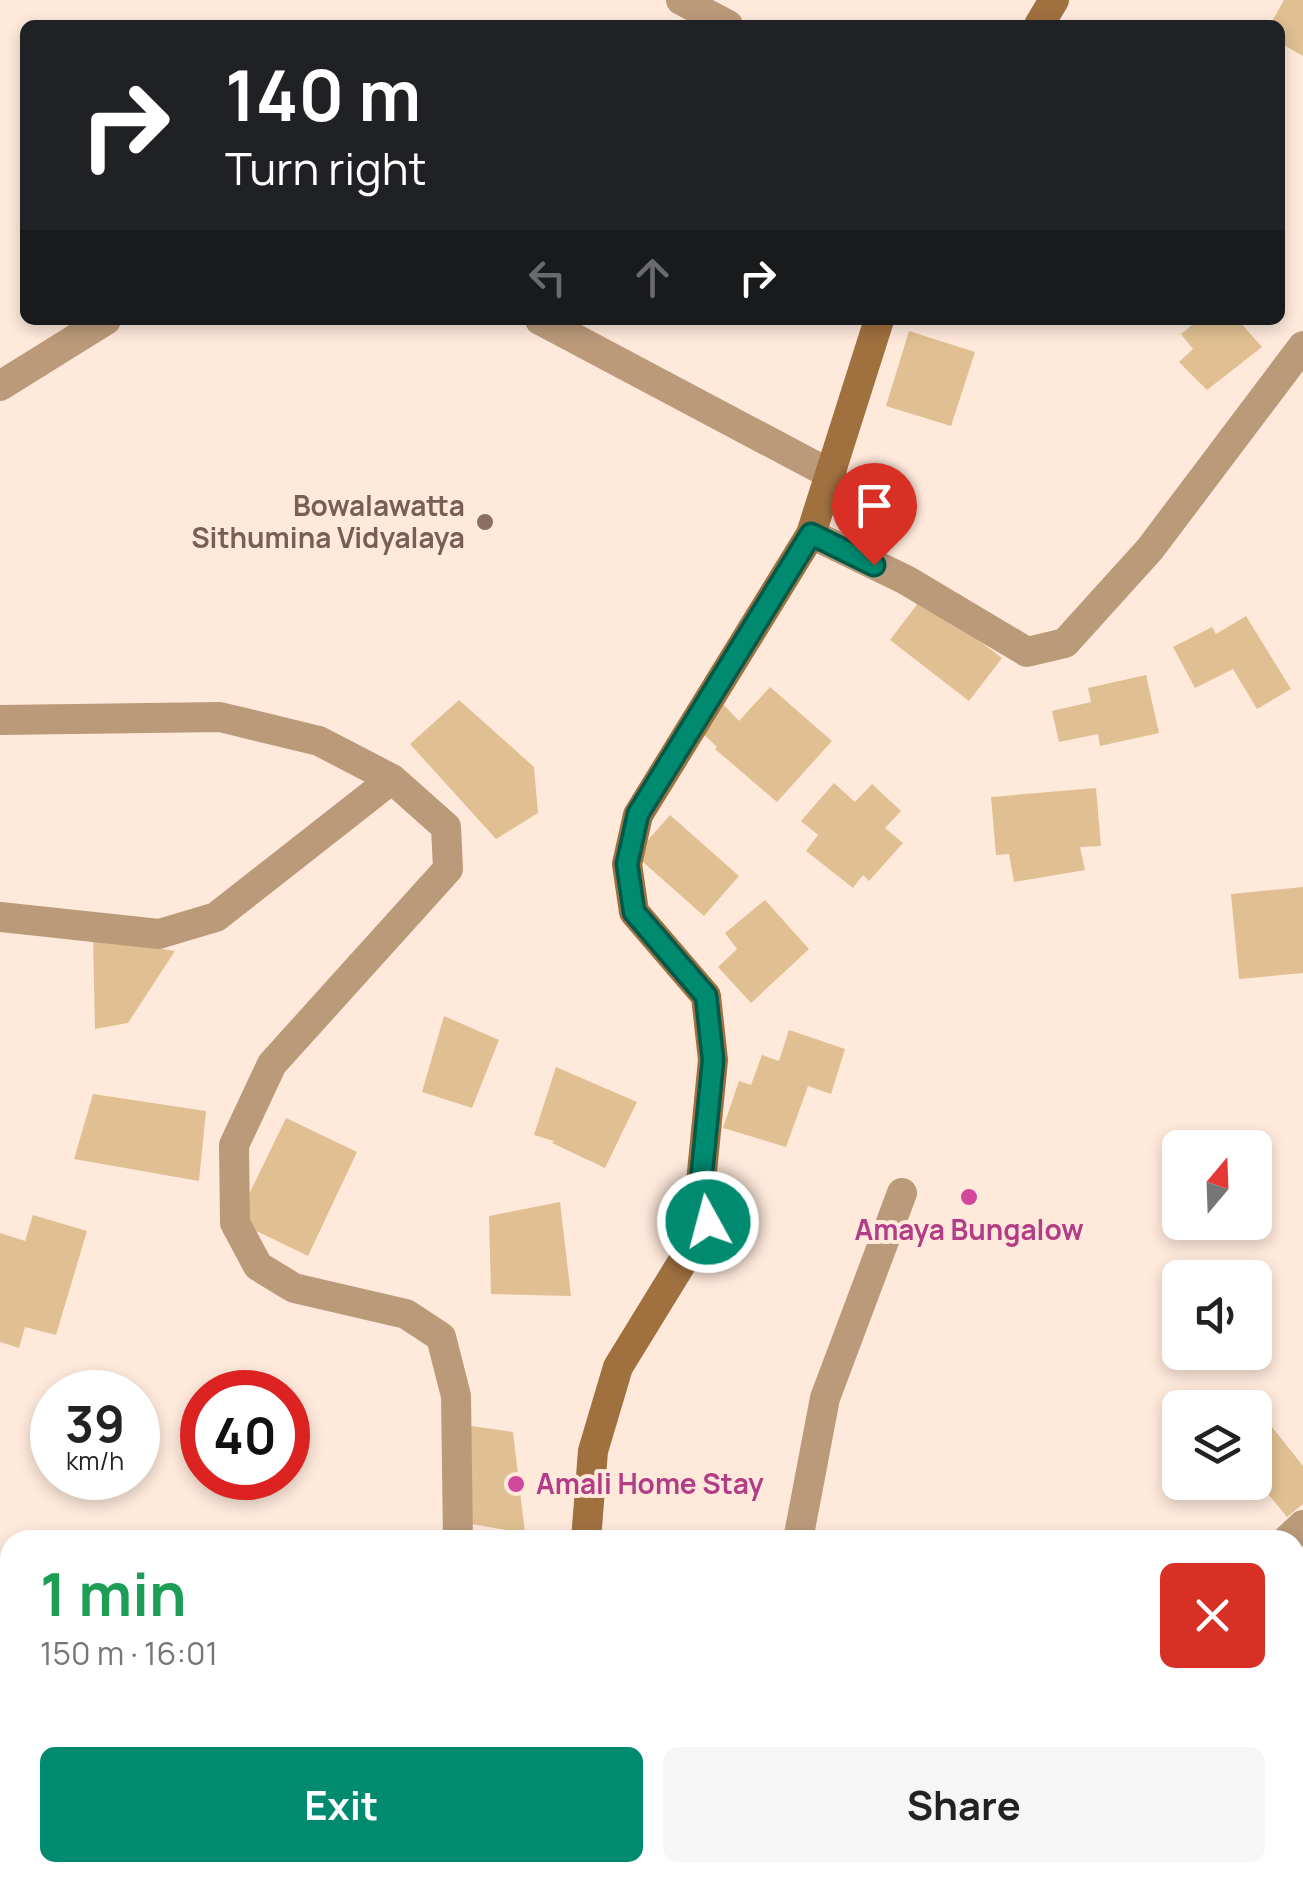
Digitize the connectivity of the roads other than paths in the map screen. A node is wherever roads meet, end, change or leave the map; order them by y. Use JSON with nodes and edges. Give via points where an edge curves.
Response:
{"nodes":[{"id":1,"x":680,"y":0,"type":"edge"},
{"id":2,"x":723,"y":20,"type":"edge"},
{"id":3,"x":98,"y":325,"type":"edge"},
{"id":4,"x":549,"y":325,"type":"edge"},
{"id":5,"x":877,"y":325,"type":"edge"},
{"id":6,"x":1303,"y":346,"type":"edge"},
{"id":7,"x":0,"y":386,"type":"edge"},
{"id":8,"x":832,"y":475,"type":"junction"},
{"id":9,"x":811,"y":534,"type":"junction"},
{"id":10,"x":0,"y":720,"type":"edge"},
{"id":11,"x":392,"y":779,"type":"junction"},
{"id":12,"x":0,"y":917,"type":"edge"},
{"id":13,"x":902,"y":1194,"type":"dead end"},
{"id":14,"x":458,"y":1530,"type":"edge"},
{"id":15,"x":587,"y":1530,"type":"edge"},
{"id":16,"x":800,"y":1530,"type":"edge"}],
"edges":[{"from":1,"to":2,"type":"street"},
{"from":3,"to":7,"type":"street"},
{"from":4,"to":8,"type":"street"},
{"from":5,"to":8,"type":"street"},
{"from":6,"to":9,"type":"street","via":[[1150,549],[1065,643],[1027,652],[906,580]]},
{"from":8,"to":9,"type":"street"},
{"from":9,"to":15,"type":"street","via":[[638,814],[627,864],[634,912],[706,996],[713,1060],[701,1182],[708,1222],[618,1368],[593,1451]]},
{"from":10,"to":11,"type":"street","via":[[220,717],[319,742]]},
{"from":11,"to":12,"type":"street","via":[[216,917],[159,934]]},
{"from":11,"to":14,"type":"street","via":[[446,827],[448,869],[272,1064],[234,1145],[235,1223],[258,1266],[294,1288],[406,1314],[441,1337],[456,1396]]},
{"from":13,"to":16,"type":"street","via":[[825,1398]]}]}
